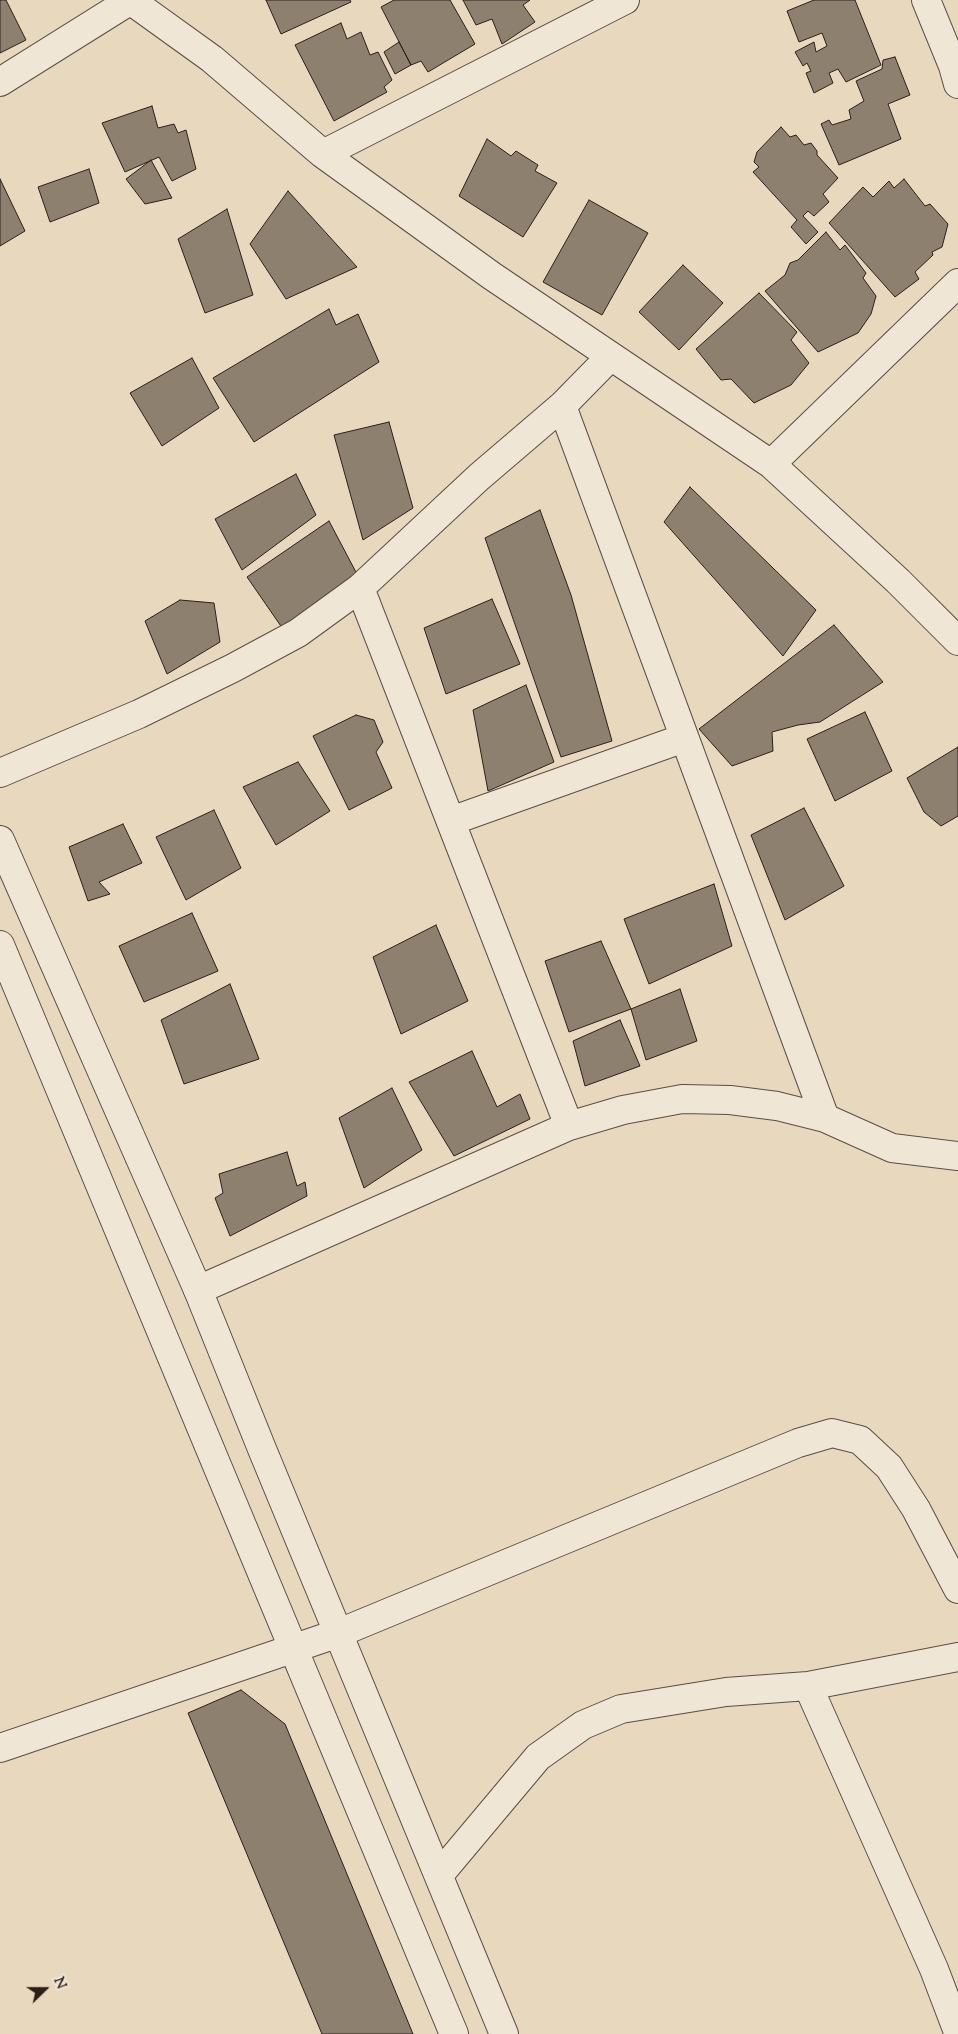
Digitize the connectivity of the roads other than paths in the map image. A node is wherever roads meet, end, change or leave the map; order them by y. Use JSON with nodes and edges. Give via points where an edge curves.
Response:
{"nodes":[{"id":1,"x":130,"y":0,"type":"edge"},
{"id":2,"x":625,"y":0,"type":"edge"},
{"id":3,"x":926,"y":0,"type":"edge"},
{"id":4,"x":956,"y":73,"type":"edge"},
{"id":5,"x":0,"y":82,"type":"edge"},
{"id":6,"x":322,"y":154,"type":"junction"},
{"id":7,"x":958,"y":284,"type":"edge"},
{"id":8,"x":610,"y":357,"type":"junction"},
{"id":9,"x":562,"y":406,"type":"junction"},
{"id":10,"x":771,"y":464,"type":"junction"},
{"id":11,"x":360,"y":588,"type":"junction"},
{"id":12,"x":958,"y":641,"type":"edge"},
{"id":13,"x":684,"y":738,"type":"junction"},
{"id":14,"x":0,"y":773,"type":"edge"},
{"id":15,"x":451,"y":821,"type":"junction"},
{"id":16,"x":0,"y":840,"type":"edge"},
{"id":17,"x":0,"y":945,"type":"edge"},
{"id":18,"x":825,"y":1118,"type":"junction"},
{"id":19,"x":569,"y":1126,"type":"junction"},
{"id":20,"x":958,"y":1156,"type":"edge"},
{"id":21,"x":198,"y":1290,"type":"junction"},
{"id":22,"x":958,"y":1589,"type":"edge"},
{"id":23,"x":339,"y":1633,"type":"junction"},
{"id":24,"x":294,"y":1650,"type":"junction"},
{"id":25,"x":958,"y":1657,"type":"edge"},
{"id":26,"x":808,"y":1686,"type":"junction"},
{"id":27,"x":0,"y":1748,"type":"edge"},
{"id":28,"x":439,"y":1875,"type":"junction"},
{"id":29,"x":958,"y":2032,"type":"edge"},
{"id":30,"x":454,"y":2034,"type":"edge"},
{"id":31,"x":504,"y":2034,"type":"edge"}],
"edges":[{"from":1,"to":5,"type":"street"},
{"from":1,"to":6,"type":"street","via":[[212,59]]},
{"from":2,"to":6,"type":"street"},
{"from":3,"to":4,"type":"street"},
{"from":6,"to":8,"type":"street"},
{"from":7,"to":10,"type":"street"},
{"from":8,"to":9,"type":"street"},
{"from":8,"to":10,"type":"street"},
{"from":9,"to":11,"type":"street"},
{"from":9,"to":13,"type":"street"},
{"from":10,"to":12,"type":"street"},
{"from":11,"to":14,"type":"street","via":[[298,633],[233,668],[139,714]]},
{"from":11,"to":15,"type":"street"},
{"from":13,"to":15,"type":"street"},
{"from":13,"to":18,"type":"street"},
{"from":15,"to":19,"type":"street"},
{"from":16,"to":21,"type":"street"},
{"from":17,"to":24,"type":"street"},
{"from":18,"to":19,"type":"street","via":[[777,1106],[730,1100],[682,1099],[623,1110]]},
{"from":18,"to":20,"type":"street","via":[[892,1148]]},
{"from":19,"to":21,"type":"street"},
{"from":21,"to":23,"type":"street"},
{"from":22,"to":23,"type":"street","via":[[916,1509],[889,1467],[860,1440],[832,1433],[789,1446]]},
{"from":23,"to":24,"type":"street"},
{"from":23,"to":28,"type":"street"},
{"from":24,"to":27,"type":"street"},
{"from":24,"to":30,"type":"street"},
{"from":25,"to":26,"type":"street"},
{"from":26,"to":28,"type":"street","via":[[665,1700],[621,1708],[583,1725],[538,1757]]},
{"from":26,"to":29,"type":"street","via":[[934,1969]]},
{"from":28,"to":31,"type":"street"}]}
